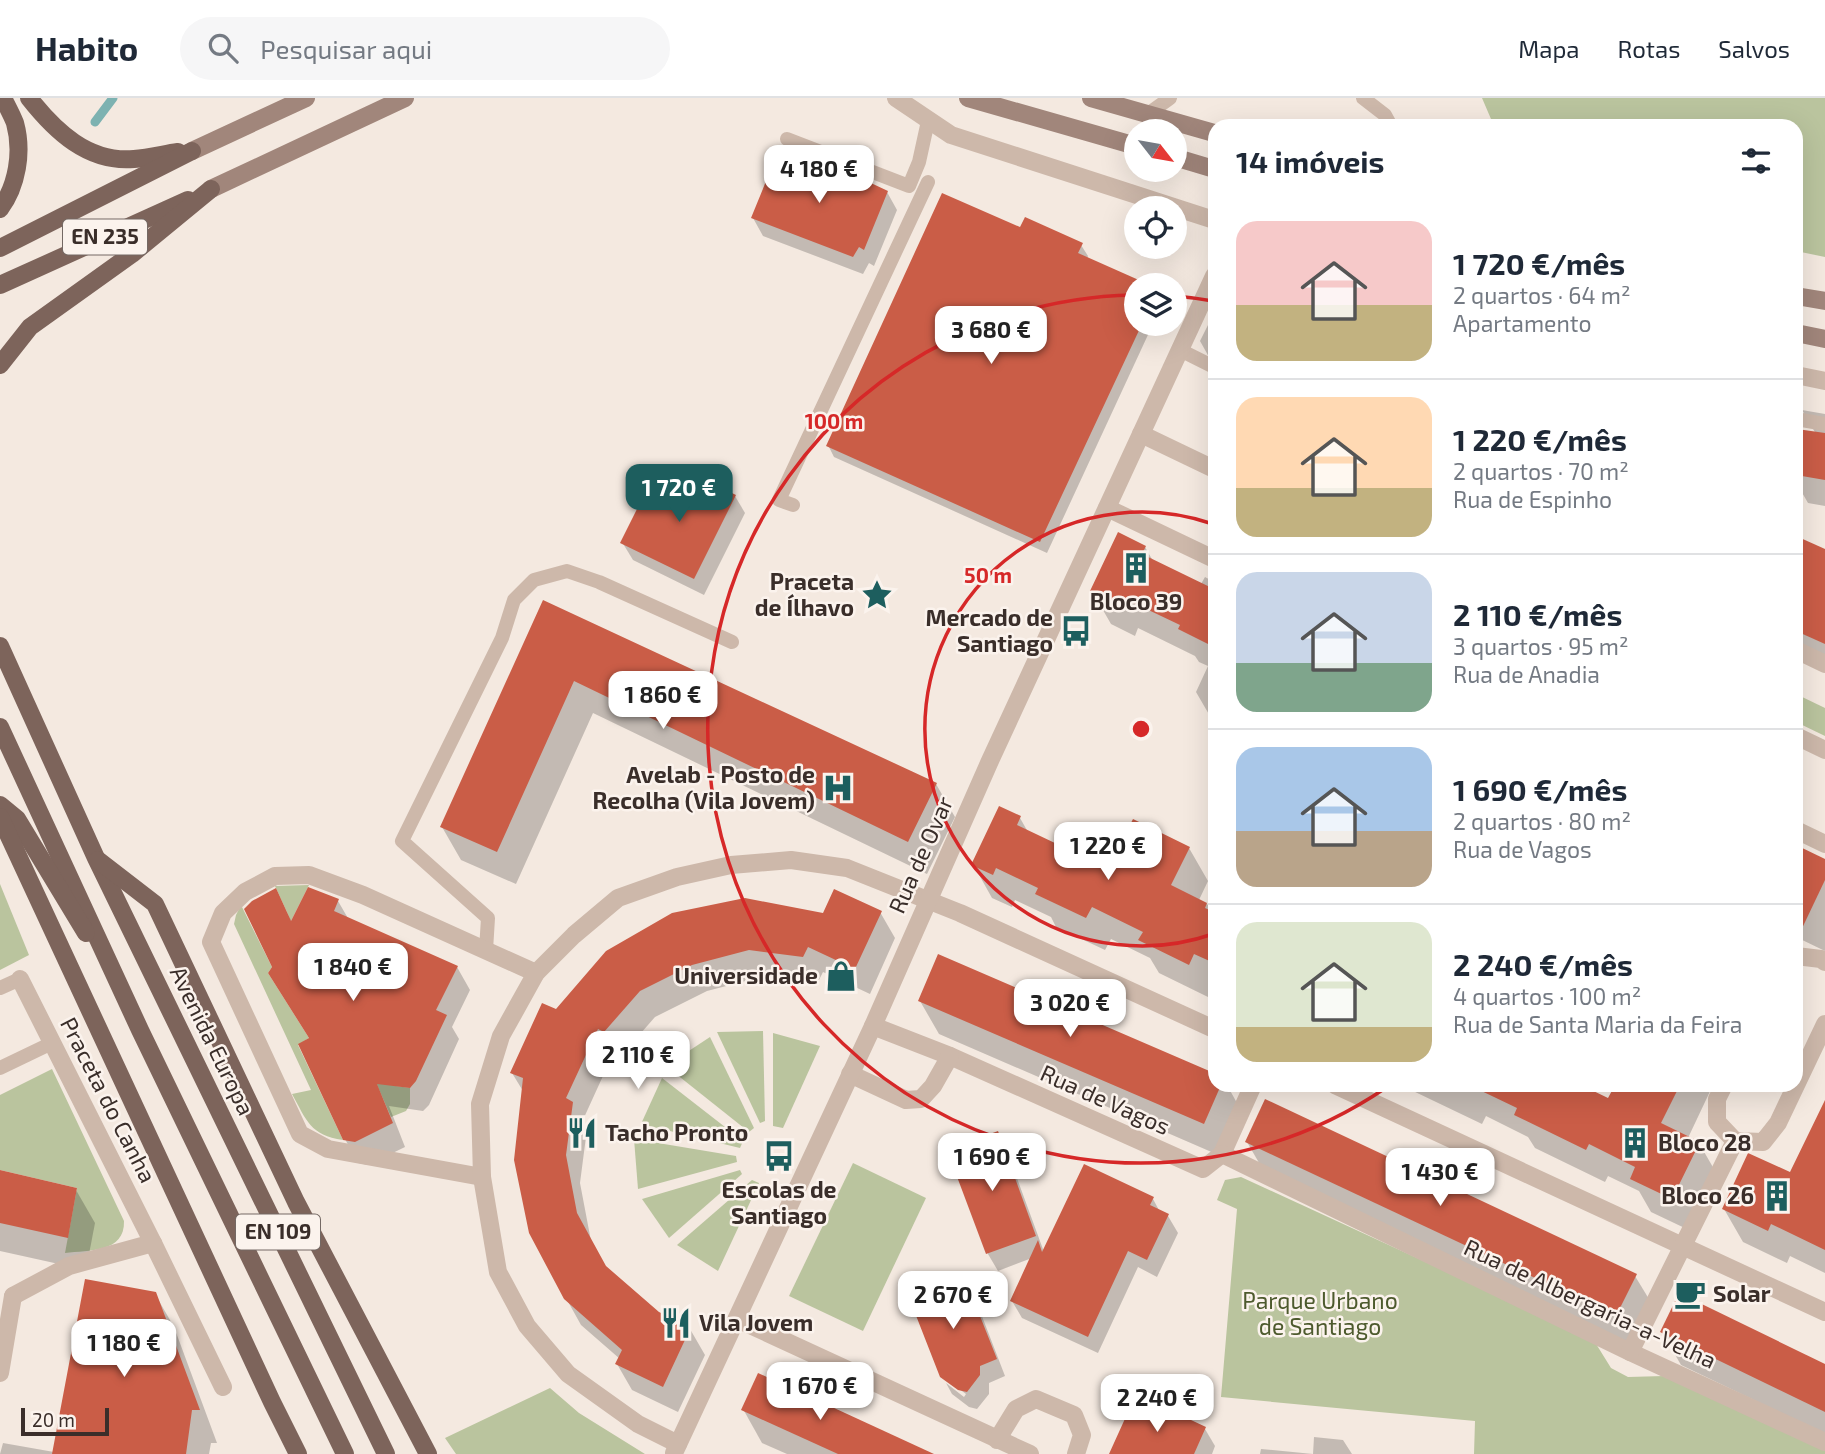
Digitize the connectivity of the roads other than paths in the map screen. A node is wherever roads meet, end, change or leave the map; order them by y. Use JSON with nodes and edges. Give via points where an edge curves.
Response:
{"nodes":[{"id":1,"x":3,"y":98,"type":"edge"},
{"id":2,"x":29,"y":98,"type":"edge"},
{"id":3,"x":306,"y":98,"type":"edge"},
{"id":4,"x":405,"y":98,"type":"edge"},
{"id":5,"x":896,"y":98,"type":"edge"},
{"id":6,"x":968,"y":98,"type":"edge"},
{"id":7,"x":1091,"y":98,"type":"edge"},
{"id":8,"x":1170,"y":98,"type":"edge"},
{"id":9,"x":1363,"y":98,"type":"edge"},
{"id":10,"x":1148,"y":114,"type":"junction"},
{"id":11,"x":1387,"y":119,"type":"edge"},
{"id":12,"x":928,"y":121,"type":"junction"},
{"id":13,"x":1208,"y":132,"type":"edge"},
{"id":14,"x":787,"y":139,"type":"dead end"},
{"id":15,"x":1124,"y":143,"type":"edge"},
{"id":16,"x":192,"y":151,"type":"junction"},
{"id":17,"x":1187,"y":161,"type":"edge"},
{"id":18,"x":1208,"y":167,"type":"edge"},
{"id":19,"x":928,"y":181,"type":"dead end"},
{"id":20,"x":211,"y":189,"type":"junction"},
{"id":21,"x":0,"y":209,"type":"edge"},
{"id":22,"x":1208,"y":218,"type":"edge"},
{"id":23,"x":0,"y":248,"type":"edge"},
{"id":24,"x":0,"y":285,"type":"edge"},
{"id":25,"x":1208,"y":289,"type":"edge"},
{"id":26,"x":1803,"y":297,"type":"edge"},
{"id":27,"x":1825,"y":301,"type":"edge"},
{"id":28,"x":1803,"y":334,"type":"edge"},
{"id":29,"x":1825,"y":339,"type":"edge"},
{"id":30,"x":1180,"y":350,"type":"junction"},
{"id":31,"x":1208,"y":364,"type":"edge"},
{"id":32,"x":0,"y":365,"type":"edge"},
{"id":33,"x":1803,"y":376,"type":"edge"},
{"id":34,"x":1825,"y":381,"type":"edge"},
{"id":35,"x":1803,"y":420,"type":"edge"},
{"id":36,"x":1825,"y":424,"type":"edge"},
{"id":37,"x":1141,"y":434,"type":"junction"},
{"id":38,"x":1208,"y":466,"type":"edge"},
{"id":39,"x":793,"y":505,"type":"dead end"},
{"id":40,"x":1107,"y":508,"type":"junction"},
{"id":41,"x":1208,"y":556,"type":"edge"},
{"id":42,"x":732,"y":642,"type":"dead end"},
{"id":43,"x":0,"y":646,"type":"edge"},
{"id":44,"x":1803,"y":653,"type":"edge"},
{"id":45,"x":1825,"y":664,"type":"edge"},
{"id":46,"x":0,"y":727,"type":"edge"},
{"id":47,"x":1803,"y":739,"type":"edge"},
{"id":48,"x":1825,"y":750,"type":"edge"},
{"id":49,"x":0,"y":805,"type":"edge"},
{"id":50,"x":0,"y":817,"type":"edge"},
{"id":51,"x":1803,"y":833,"type":"edge"},
{"id":52,"x":1825,"y":844,"type":"edge"},
{"id":53,"x":96,"y":858,"type":"junction"},
{"id":54,"x":928,"y":900,"type":"junction"},
{"id":55,"x":486,"y":950,"type":"junction"},
{"id":56,"x":1803,"y":956,"type":"edge"},
{"id":57,"x":1824,"y":958,"type":"edge"},
{"id":58,"x":536,"y":973,"type":"junction"},
{"id":59,"x":20,"y":979,"type":"joint"},
{"id":60,"x":121,"y":985,"type":"junction"},
{"id":61,"x":0,"y":988,"type":"edge"},
{"id":62,"x":1825,"y":1024,"type":"edge"},
{"id":63,"x":873,"y":1026,"type":"junction"},
{"id":64,"x":1208,"y":1026,"type":"edge"},
{"id":65,"x":52,"y":1043,"type":"junction"},
{"id":66,"x":950,"y":1056,"type":"junction"},
{"id":67,"x":0,"y":1068,"type":"edge"},
{"id":68,"x":1803,"y":1070,"type":"edge"},
{"id":69,"x":850,"y":1074,"type":"junction"},
{"id":70,"x":1250,"y":1092,"type":"edge"},
{"id":71,"x":1350,"y":1092,"type":"edge"},
{"id":72,"x":1720,"y":1092,"type":"edge"},
{"id":73,"x":1793,"y":1092,"type":"edge"},
{"id":74,"x":1735,"y":1141,"type":"junction"},
{"id":75,"x":1222,"y":1154,"type":"junction"},
{"id":76,"x":482,"y":1177,"type":"junction"},
{"id":77,"x":153,"y":1242,"type":"junction"},
{"id":78,"x":1681,"y":1247,"type":"junction"},
{"id":79,"x":6,"y":1296,"type":"edge"},
{"id":80,"x":1825,"y":1312,"type":"edge"},
{"id":81,"x":737,"y":1319,"type":"junction"},
{"id":82,"x":1630,"y":1352,"type":"junction"},
{"id":83,"x":0,"y":1373,"type":"edge"},
{"id":84,"x":223,"y":1387,"type":"dead end"},
{"id":85,"x":998,"y":1440,"type":"junction"},
{"id":86,"x":1825,"y":1441,"type":"edge"},
{"id":87,"x":676,"y":1449,"type":"edge"},
{"id":88,"x":298,"y":1454,"type":"edge"},
{"id":89,"x":345,"y":1454,"type":"edge"},
{"id":90,"x":386,"y":1454,"type":"edge"},
{"id":91,"x":428,"y":1454,"type":"edge"},
{"id":92,"x":1030,"y":1454,"type":"edge"},
{"id":93,"x":1076,"y":1454,"type":"edge"}],
"edges":[{"from":1,"to":21,"type":"main road","via":[[15,123],[19,148],[16,176]]},
{"from":2,"to":16,"type":"main road","via":[[47,121],[90,153],[132,159]]},
{"from":3,"to":16,"type":"main road","number":"EN 235"},
{"from":4,"to":20,"type":"main road","number":"EN 235"},
{"from":5,"to":12,"type":"street"},
{"from":6,"to":15,"type":"main road"},
{"from":7,"to":10,"type":"main road"},
{"from":8,"to":10,"type":"lane"},
{"from":9,"to":11,"type":"lane"},
{"from":10,"to":13,"type":"main road"},
{"from":12,"to":14,"type":"lane","via":[[909,186]]},
{"from":12,"to":22,"type":"street","via":[[951,135]]},
{"from":16,"to":23,"type":"main road","number":"EN 235"},
{"from":17,"to":18,"type":"main road"},
{"from":19,"to":39,"type":"lane","via":[[779,500]]},
{"from":20,"to":24,"type":"main road","number":"EN 235"},
{"from":20,"to":32,"type":"main road","via":[[132,254],[30,327]]},
{"from":25,"to":30,"type":"street","name":"Rua de Ovar"},
{"from":26,"to":27,"type":"main road"},
{"from":28,"to":29,"type":"main road"},
{"from":30,"to":31,"type":"lane"},
{"from":30,"to":37,"type":"street","name":"Rua de Ovar"},
{"from":33,"to":34,"type":"street"},
{"from":35,"to":36,"type":"lane"},
{"from":37,"to":38,"type":"street"},
{"from":37,"to":40,"type":"street","name":"Rua de Ovar"},
{"from":40,"to":41,"type":"street"},
{"from":40,"to":54,"type":"street","name":"Rua de Ovar"},
{"from":42,"to":55,"type":"lane","via":[[567,571],[534,580],[514,600],[502,638],[402,841],[488,918]]},
{"from":43,"to":53,"type":"main road","name":"Avenida Europa","number":"EN 109"},
{"from":44,"to":45,"type":"street"},
{"from":46,"to":60,"type":"main road","number":"EN 109"},
{"from":47,"to":48,"type":"street"},
{"from":49,"to":60,"type":"main road","via":[[17,819]]},
{"from":50,"to":88,"type":"main road"},
{"from":51,"to":52,"type":"street"},
{"from":53,"to":90,"type":"main road","name":"Avenida Europa","number":"EN 109"},
{"from":53,"to":91,"type":"main road","via":[[155,904],[296,1202]]},
{"from":54,"to":58,"type":"street","via":[[847,868],[791,860],[731,865],[677,877],[618,898]]},
{"from":54,"to":63,"type":"street","name":"Rua de Ovar"},
{"from":54,"to":64,"type":"street"},
{"from":55,"to":58,"type":"street"},
{"from":55,"to":76,"type":"street","via":[[309,874],[275,876],[245,892],[223,914],[211,942],[300,1134],[328,1149]]},
{"from":56,"to":57,"type":"street"},
{"from":58,"to":76,"type":"street","via":[[502,1036],[480,1104]]},
{"from":59,"to":61,"type":"lane"},
{"from":59,"to":65,"type":"street","name":"Praceta do Canha"},
{"from":60,"to":89,"type":"main road","number":"EN 109"},
{"from":62,"to":68,"type":"street"},
{"from":63,"to":66,"type":"street","name":"Rua de Vagos"},
{"from":63,"to":69,"type":"street","name":"Rua de Ovar"},
{"from":65,"to":67,"type":"lane"},
{"from":65,"to":77,"type":"street","name":"Praceta do Canha"},
{"from":66,"to":69,"type":"street","via":[[921,1099],[906,1100]]},
{"from":66,"to":75,"type":"street","name":"Rua de Vagos","via":[[1203,1170]]},
{"from":69,"to":81,"type":"street","name":"Rua de Ovar"},
{"from":70,"to":75,"type":"street"},
{"from":71,"to":78,"type":"street"},
{"from":72,"to":74,"type":"street","via":[[1717,1122]]},
{"from":73,"to":74,"type":"street","via":[[1778,1123],[1762,1142]]},
{"from":74,"to":78,"type":"street"},
{"from":75,"to":82,"type":"street","name":"Rua de Albergaria-a-Velha"},
{"from":76,"to":87,"type":"street","via":[[498,1272],[527,1326],[568,1374]]},
{"from":77,"to":79,"type":"street","via":[[69,1266]]},
{"from":77,"to":84,"type":"street","name":"Praceta do Canha"},
{"from":78,"to":80,"type":"street"},
{"from":78,"to":82,"type":"street"},
{"from":79,"to":83,"type":"street"},
{"from":81,"to":85,"type":"street"},
{"from":81,"to":87,"type":"street","name":"Rua de Ovar"},
{"from":82,"to":86,"type":"street","name":"Rua de Albergaria-a-Velha"},
{"from":85,"to":92,"type":"street"},
{"from":85,"to":93,"type":"street","via":[[1016,1409],[1036,1399],[1074,1415],[1082,1435]]}]}
